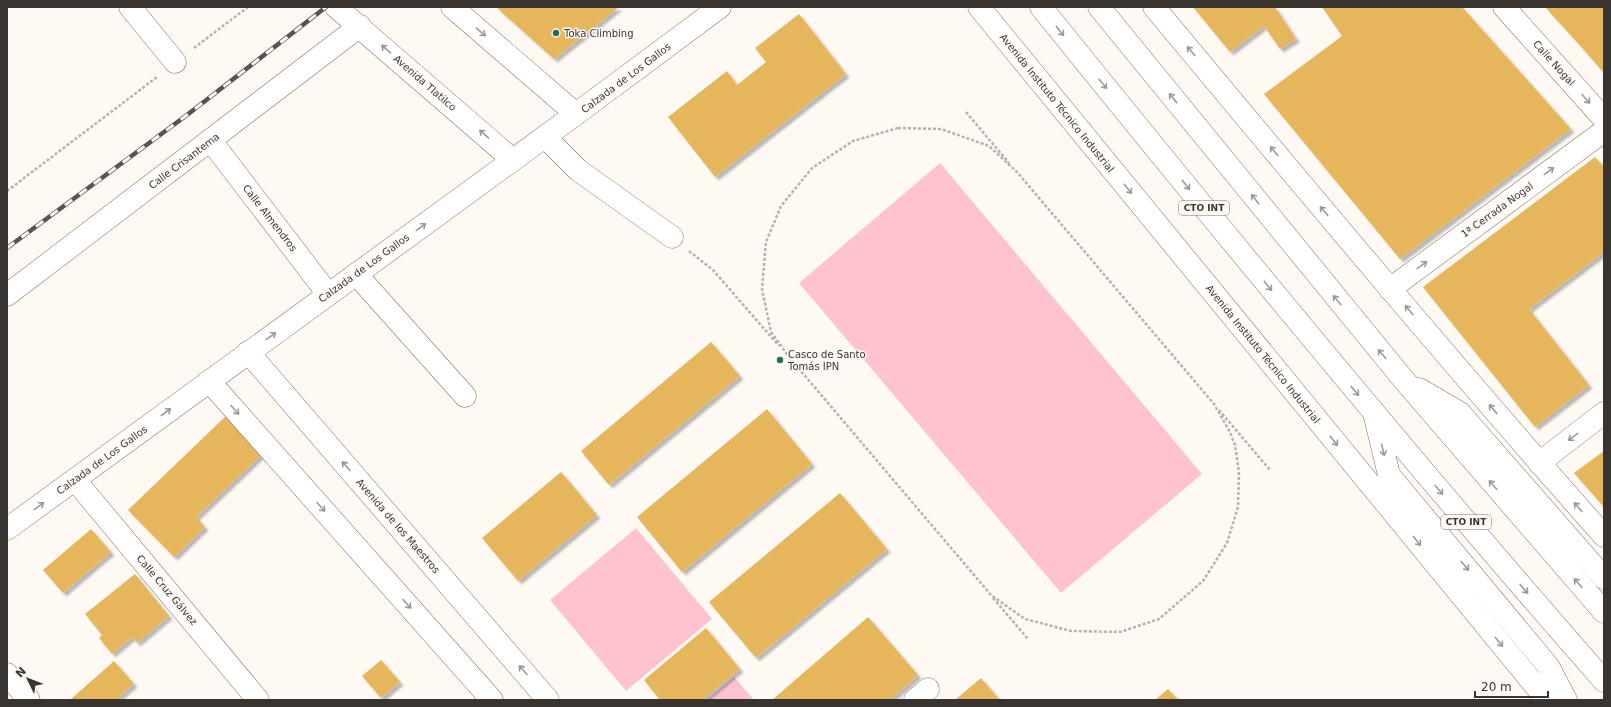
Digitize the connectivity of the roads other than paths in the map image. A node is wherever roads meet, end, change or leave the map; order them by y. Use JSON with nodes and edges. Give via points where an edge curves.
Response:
{"nodes":[{"id":1,"x":130,"y":7,"type":"edge"},
{"id":2,"x":336,"y":7,"type":"edge"},
{"id":3,"x":452,"y":7,"type":"edge"},
{"id":4,"x":720,"y":7,"type":"edge"},
{"id":5,"x":979,"y":7,"type":"edge"},
{"id":6,"x":1041,"y":7,"type":"edge"},
{"id":7,"x":1098,"y":7,"type":"edge"},
{"id":8,"x":1154,"y":7,"type":"edge"},
{"id":9,"x":1504,"y":7,"type":"edge"},
{"id":10,"x":360,"y":26,"type":"junction"},
{"id":11,"x":175,"y":62,"type":"road end"},
{"id":12,"x":576,"y":114,"type":"junction"},
{"id":13,"x":1604,"y":119,"type":"edge"},
{"id":14,"x":1604,"y":131,"type":"edge"},
{"id":15,"x":545,"y":138,"type":"junction"},
{"id":16,"x":211,"y":141,"type":"junction"},
{"id":17,"x":514,"y":160,"type":"junction"},
{"id":18,"x":672,"y":237,"type":"road end"},
{"id":19,"x":356,"y":274,"type":"junction"},
{"id":20,"x":1390,"y":288,"type":"junction"},
{"id":21,"x":328,"y":294,"type":"junction"},
{"id":22,"x":7,"y":295,"type":"edge"},
{"id":23,"x":248,"y":352,"type":"junction"},
{"id":24,"x":1403,"y":379,"type":"junction"},
{"id":25,"x":209,"y":381,"type":"junction"},
{"id":26,"x":465,"y":396,"type":"dead end"},
{"id":27,"x":1374,"y":412,"type":"junction"},
{"id":28,"x":1604,"y":413,"type":"edge"},
{"id":29,"x":1539,"y":463,"type":"junction"},
{"id":30,"x":75,"y":480,"type":"junction"},
{"id":31,"x":7,"y":529,"type":"edge"},
{"id":32,"x":1604,"y":536,"type":"edge"},
{"id":33,"x":1604,"y":578,"type":"edge"},
{"id":34,"x":1604,"y":612,"type":"edge"},
{"id":35,"x":7,"y":674,"type":"edge"},
{"id":36,"x":1604,"y":681,"type":"edge"},
{"id":37,"x":29,"y":700,"type":"edge"},
{"id":38,"x":258,"y":700,"type":"edge"},
{"id":39,"x":492,"y":700,"type":"edge"},
{"id":40,"x":548,"y":700,"type":"edge"},
{"id":41,"x":1547,"y":700,"type":"edge"},
{"id":42,"x":1566,"y":700,"type":"edge"}],
"edges":[{"from":1,"to":11,"type":"main road"},
{"from":2,"to":10,"type":"main road","name":"Avenida Tlatilco"},
{"from":3,"to":12,"type":"main road","one_way":true},
{"from":4,"to":12,"type":"main road","name":"Calzada de Los Gallos"},
{"from":5,"to":41,"type":"main road","name":"Avenida Instituto Técnico Industrial","one_way":true},
{"from":6,"to":27,"type":"main road","number":"CTO INT","one_way":true},
{"from":24,"to":7,"type":"main road","one_way":true},
{"from":20,"to":8,"type":"main road","one_way":true},
{"from":9,"to":13,"type":"main road","name":"Calle Nogal","one_way":true},
{"from":10,"to":16,"type":"main road","name":"Calle Crisantema"},
{"from":17,"to":10,"type":"main road","name":"Avenida Tlatilco","one_way":true},
{"from":12,"to":15,"type":"main road","name":"Calzada de Los Gallos"},
{"from":20,"to":14,"type":"main road","name":"1ª Cerrada Nogal","one_way":true},
{"from":15,"to":17,"type":"main road","name":"Calzada de Los Gallos"},
{"from":15,"to":18,"type":"main road","via":[[578,170]]},
{"from":16,"to":21,"type":"main road","name":"Calle Almendros"},
{"from":16,"to":22,"type":"main road","name":"Calle Crisantema"},
{"from":19,"to":17,"type":"main road","name":"Calzada de Los Gallos","one_way":true},
{"from":19,"to":21,"type":"main road","name":"Calzada de Los Gallos"},
{"from":19,"to":26,"type":"main road"},
{"from":29,"to":20,"type":"main road","one_way":true},
{"from":23,"to":21,"type":"main road","name":"Calzada de Los Gallos","one_way":true},
{"from":23,"to":25,"type":"main road","name":"Calzada de Los Gallos"},
{"from":40,"to":23,"type":"main road","name":"Avenida de los Maestros","one_way":true},
{"from":24,"to":33,"type":"main road","via":[[1460,413]]},
{"from":34,"to":24,"type":"main road","one_way":true},
{"from":30,"to":25,"type":"main road","name":"Calzada de Los Gallos","one_way":true},
{"from":25,"to":39,"type":"main road","one_way":true},
{"from":27,"to":36,"type":"main road","number":"CTO INT","one_way":true},
{"from":27,"to":42,"type":"main road","one_way":true,"via":[[1389,475],[1548,666]]},
{"from":28,"to":29,"type":"main road","one_way":true},
{"from":32,"to":29,"type":"main road","one_way":true},
{"from":31,"to":30,"type":"main road","name":"Calzada de Los Gallos","one_way":true},
{"from":30,"to":38,"type":"main road","name":"Calle Cruz Gálvez"},
{"from":35,"to":37,"type":"main road"}]}
